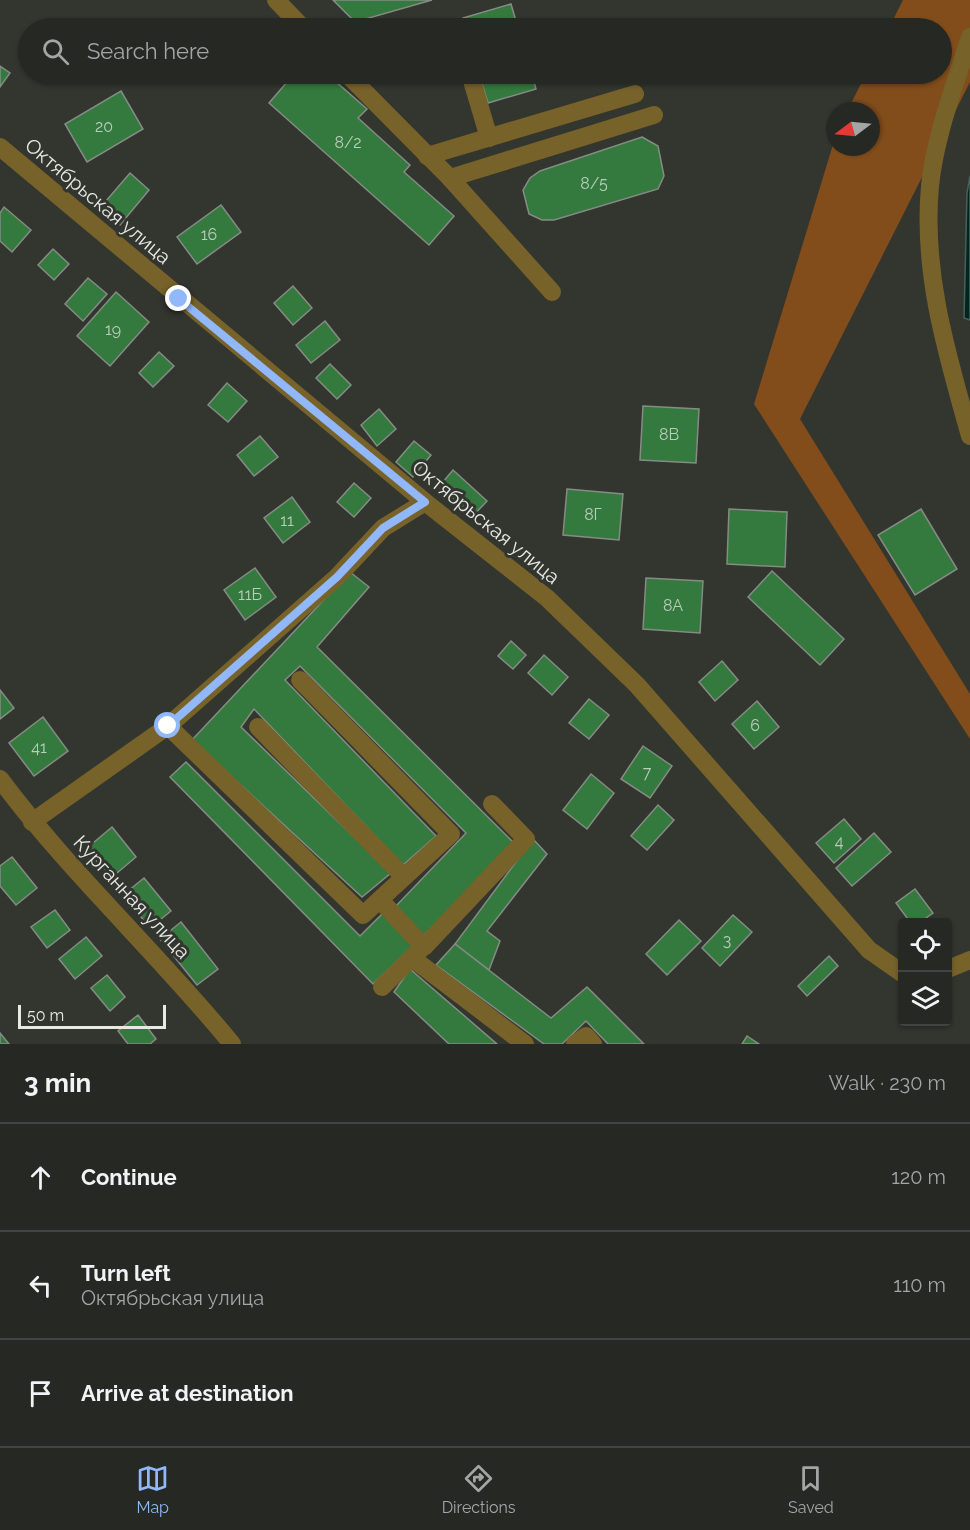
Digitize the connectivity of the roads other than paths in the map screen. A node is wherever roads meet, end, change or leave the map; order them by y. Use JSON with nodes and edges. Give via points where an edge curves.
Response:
{"nodes":[{"id":1,"x":276,"y":0,"type":"edge"},
{"id":2,"x":293,"y":18,"type":"edge"},
{"id":3,"x":970,"y":37,"type":"edge"},
{"id":4,"x":357,"y":84,"type":"edge"},
{"id":5,"x":473,"y":84,"type":"edge"},
{"id":6,"x":635,"y":94,"type":"dead end"},
{"id":7,"x":654,"y":115,"type":"dead end"},
{"id":8,"x":489,"y":138,"type":"junction"},
{"id":9,"x":0,"y":147,"type":"edge"},
{"id":10,"x":427,"y":156,"type":"junction"},
{"id":11,"x":450,"y":178,"type":"junction"},
{"id":12,"x":552,"y":292,"type":"dead end"},
{"id":13,"x":970,"y":436,"type":"edge"},
{"id":14,"x":425,"y":502,"type":"junction"},
{"id":15,"x":300,"y":680,"type":"dead end"},
{"id":16,"x":168,"y":726,"type":"junction"},
{"id":17,"x":258,"y":727,"type":"dead end"},
{"id":18,"x":0,"y":779,"type":"edge"},
{"id":19,"x":492,"y":804,"type":"dead end"},
{"id":20,"x":32,"y":822,"type":"junction"},
{"id":21,"x":404,"y":878,"type":"junction"},
{"id":22,"x":380,"y":900,"type":"junction"},
{"id":23,"x":418,"y":952,"type":"junction"},
{"id":24,"x":970,"y":960,"type":"edge"},
{"id":25,"x":952,"y":967,"type":"edge"},
{"id":26,"x":900,"y":972,"type":"edge"},
{"id":27,"x":382,"y":987,"type":"dead end"},
{"id":28,"x":232,"y":1044,"type":"edge"},
{"id":29,"x":525,"y":1044,"type":"edge"},
{"id":30,"x":575,"y":1044,"type":"edge"},
{"id":31,"x":593,"y":1044,"type":"edge"}],
"edges":[{"from":1,"to":2,"type":"street"},
{"from":3,"to":13,"type":"street","via":[[930,184],[928,237],[938,322]]},
{"from":4,"to":10,"type":"street"},
{"from":5,"to":8,"type":"street"},
{"from":6,"to":8,"type":"street"},
{"from":7,"to":11,"type":"street"},
{"from":8,"to":10,"type":"street"},
{"from":9,"to":14,"type":"street","name":"Октябрьская улица"},
{"from":10,"to":11,"type":"street"},
{"from":11,"to":12,"type":"street"},
{"from":14,"to":16,"type":"street","via":[[383,528],[337,577]]},
{"from":14,"to":26,"type":"street","name":"Октябрьская улица","via":[[547,598],[638,685],[869,950]]},
{"from":15,"to":21,"type":"street","via":[[452,834]]},
{"from":16,"to":20,"type":"street"},
{"from":16,"to":22,"type":"street","via":[[363,915]]},
{"from":17,"to":21,"type":"street"},
{"from":18,"to":20,"type":"street","name":"Курганная улица"},
{"from":19,"to":23,"type":"street","via":[[526,839]]},
{"from":20,"to":28,"type":"street","name":"Курганная улица"},
{"from":21,"to":22,"type":"street"},
{"from":22,"to":23,"type":"street"},
{"from":23,"to":27,"type":"street"},
{"from":23,"to":29,"type":"street"},
{"from":24,"to":25,"type":"street"},
{"from":30,"to":31,"type":"street","via":[[586,1036]]}]}
